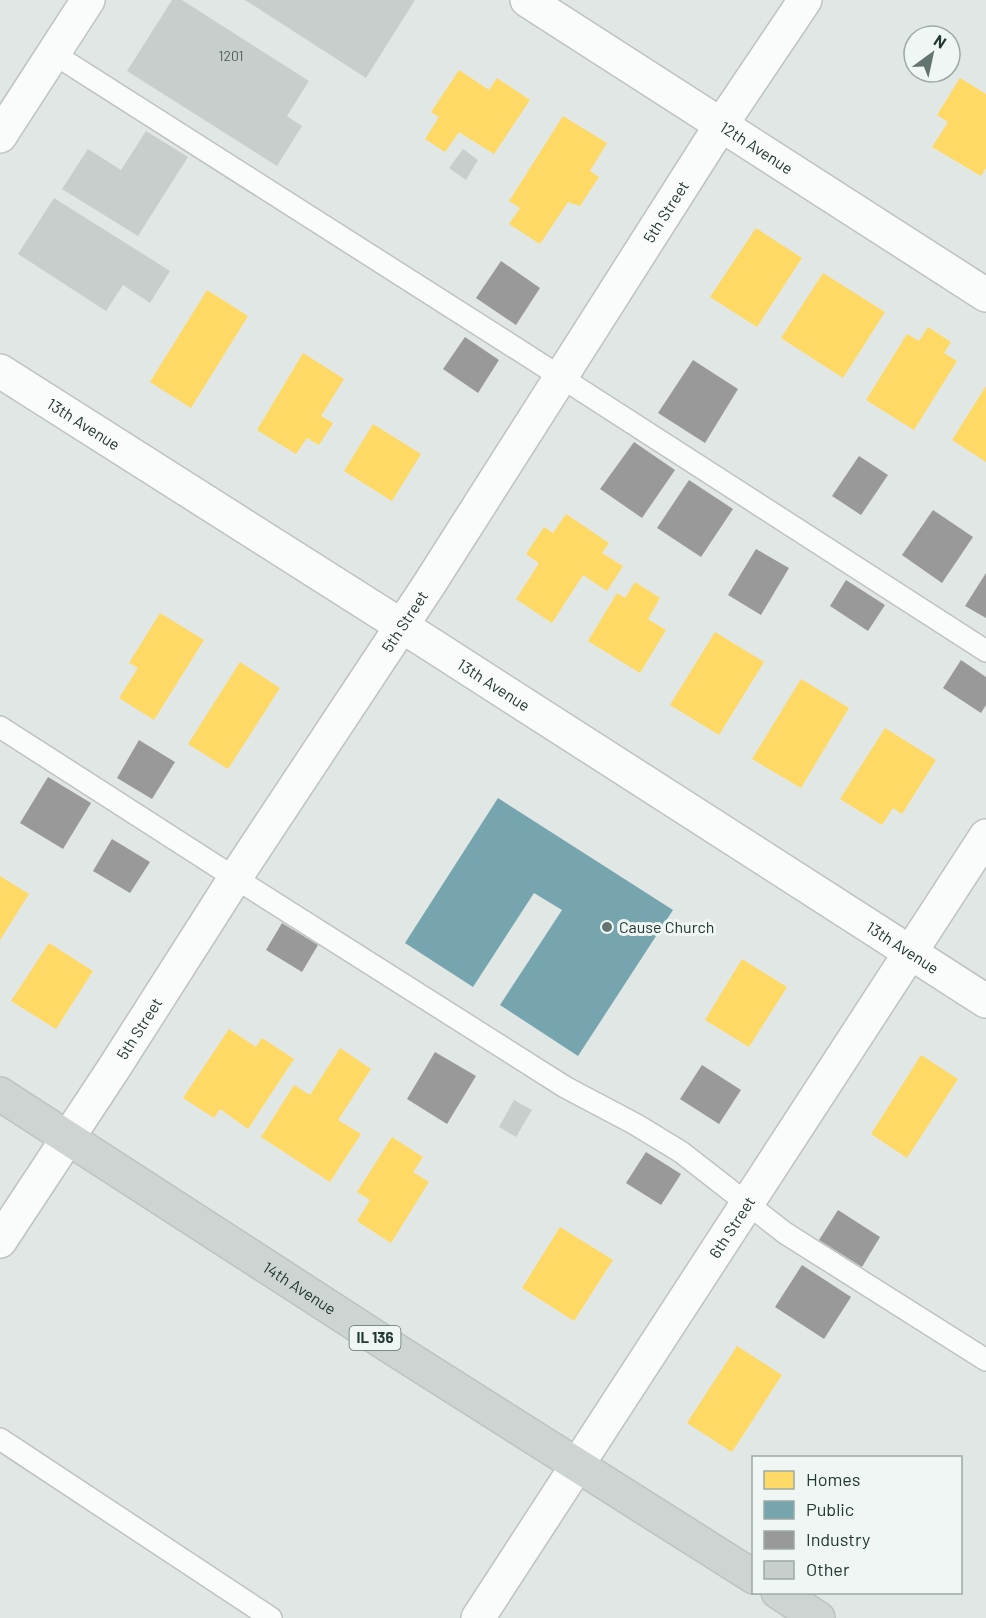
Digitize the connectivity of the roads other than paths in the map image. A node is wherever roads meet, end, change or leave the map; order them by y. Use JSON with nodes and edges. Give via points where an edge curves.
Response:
{"nodes":[{"id":1,"x":88,"y":0,"type":"edge"},
{"id":2,"x":527,"y":0,"type":"edge"},
{"id":3,"x":805,"y":0,"type":"edge"},
{"id":4,"x":54,"y":54,"type":"junction"},
{"id":5,"x":721,"y":125,"type":"junction"},
{"id":6,"x":0,"y":136,"type":"edge"},
{"id":7,"x":986,"y":295,"type":"edge"},
{"id":8,"x":0,"y":371,"type":"edge"},
{"id":9,"x":562,"y":378,"type":"junction"},
{"id":10,"x":402,"y":627,"type":"junction"},
{"id":11,"x":986,"y":651,"type":"edge"},
{"id":12,"x":0,"y":727,"type":"edge"},
{"id":13,"x":986,"y":837,"type":"edge"},
{"id":14,"x":235,"y":878,"type":"junction"},
{"id":15,"x":910,"y":953,"type":"junction"},
{"id":16,"x":986,"y":1001,"type":"edge"},
{"id":17,"x":0,"y":1095,"type":"edge"},
{"id":18,"x":67,"y":1138,"type":"junction"},
{"id":19,"x":748,"y":1203,"type":"junction"},
{"id":20,"x":0,"y":1241,"type":"edge"},
{"id":21,"x":986,"y":1360,"type":"edge"},
{"id":22,"x":0,"y":1439,"type":"edge"},
{"id":23,"x":578,"y":1465,"type":"junction"},
{"id":24,"x":752,"y":1576,"type":"edge"},
{"id":25,"x":780,"y":1594,"type":"edge"},
{"id":26,"x":271,"y":1618,"type":"edge"},
{"id":27,"x":478,"y":1618,"type":"edge"},
{"id":28,"x":818,"y":1618,"type":"edge"}],
"edges":[{"from":1,"to":4,"type":"street"},
{"from":2,"to":5,"type":"street","name":"12th Avenue"},
{"from":3,"to":5,"type":"street","name":"5th Street"},
{"from":4,"to":6,"type":"street"},
{"from":4,"to":9,"type":"lane"},
{"from":5,"to":7,"type":"street","name":"12th Avenue"},
{"from":5,"to":9,"type":"street","name":"5th Street"},
{"from":8,"to":10,"type":"street","name":"13th Avenue"},
{"from":9,"to":10,"type":"street","name":"5th Street"},
{"from":9,"to":11,"type":"lane"},
{"from":10,"to":14,"type":"street","name":"5th Street"},
{"from":10,"to":15,"type":"street","name":"13th Avenue"},
{"from":12,"to":14,"type":"lane"},
{"from":13,"to":15,"type":"street","name":"6th Street"},
{"from":14,"to":18,"type":"street","name":"5th Street"},
{"from":14,"to":19,"type":"lane","via":[[566,1087],[681,1152]]},
{"from":15,"to":16,"type":"street","name":"13th Avenue"},
{"from":15,"to":19,"type":"street","name":"6th Street"},
{"from":17,"to":18,"type":"main road","name":"14th Avenue","number":"IL 136"},
{"from":18,"to":20,"type":"street","name":"5th Street"},
{"from":18,"to":23,"type":"main road","name":"14th Avenue","number":"IL 136"},
{"from":19,"to":21,"type":"lane","via":[[785,1233]]},
{"from":19,"to":23,"type":"street","name":"6th Street"},
{"from":22,"to":26,"type":"lane"},
{"from":23,"to":24,"type":"main road","name":"14th Avenue","number":"IL 136"},
{"from":23,"to":27,"type":"street","name":"6th Street"},
{"from":25,"to":28,"type":"main road"}]}
